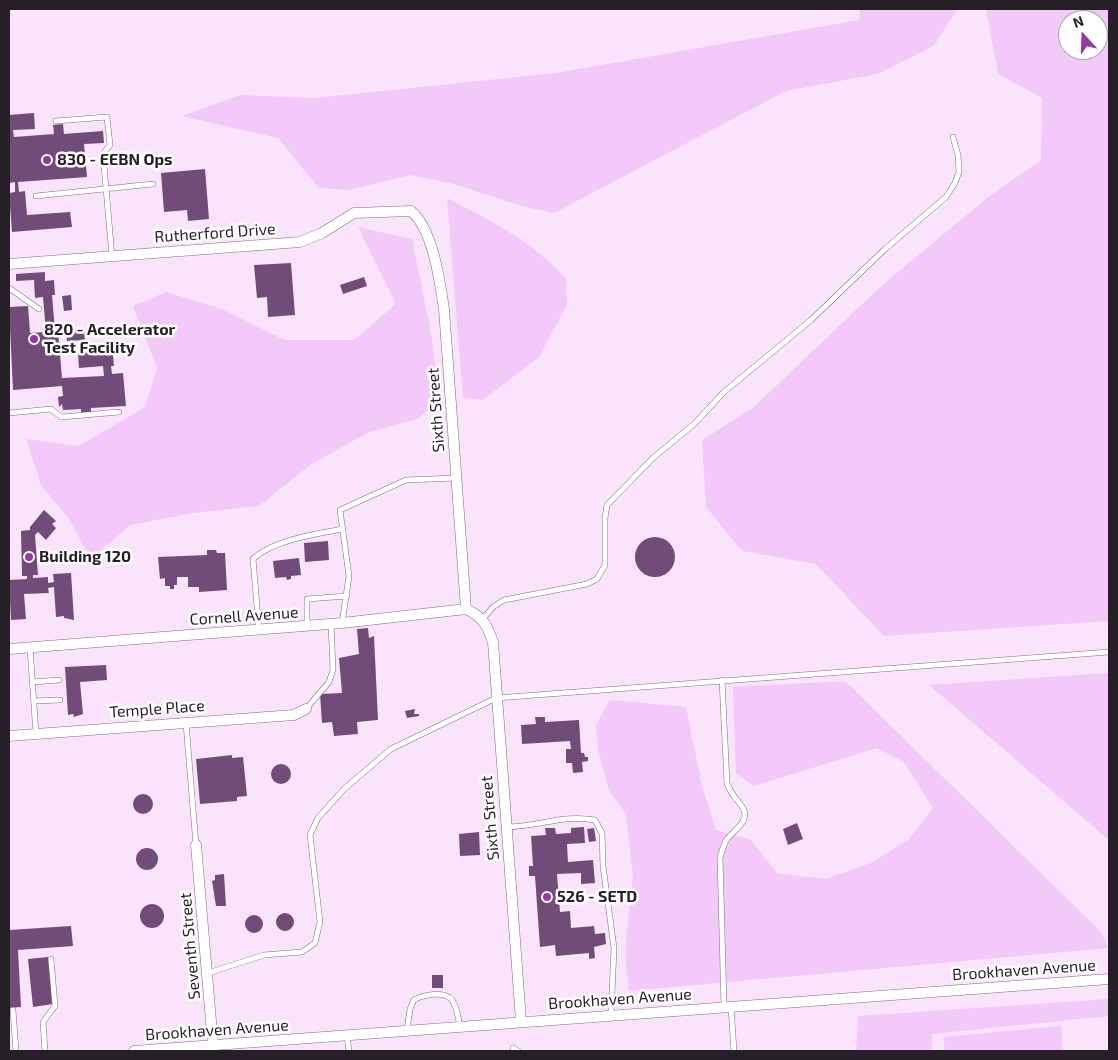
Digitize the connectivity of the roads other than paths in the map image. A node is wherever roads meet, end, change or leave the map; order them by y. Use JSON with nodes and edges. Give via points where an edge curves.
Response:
{"nodes":[{"id":1,"x":56,"y":122,"type":"dead end"},
{"id":2,"x":953,"y":138,"type":"dead end"},
{"id":3,"x":154,"y":184,"type":"dead end"},
{"id":4,"x":106,"y":189,"type":"junction"},
{"id":5,"x":36,"y":196,"type":"dead end"},
{"id":6,"x":414,"y":213,"type":"joint"},
{"id":7,"x":112,"y":256,"type":"junction"},
{"id":8,"x":9,"y":264,"type":"edge"},
{"id":9,"x":9,"y":290,"type":"edge"},
{"id":10,"x":38,"y":309,"type":"dead end"},
{"id":11,"x":119,"y":412,"type":"dead end"},
{"id":12,"x":9,"y":413,"type":"edge"},
{"id":13,"x":456,"y":478,"type":"junction"},
{"id":14,"x":343,"y":529,"type":"junction"},
{"id":15,"x":347,"y":596,"type":"junction"},
{"id":16,"x":466,"y":609,"type":"junction"},
{"id":17,"x":481,"y":617,"type":"junction"},
{"id":18,"x":342,"y":623,"type":"junction"},
{"id":19,"x":331,"y":624,"type":"junction"},
{"id":20,"x":307,"y":626,"type":"junction"},
{"id":21,"x":259,"y":630,"type":"junction"},
{"id":22,"x":30,"y":647,"type":"junction"},
{"id":23,"x":9,"y":649,"type":"edge"},
{"id":24,"x":1109,"y":652,"type":"edge"},
{"id":25,"x":58,"y":680,"type":"dead end"},
{"id":26,"x":722,"y":680,"type":"junction"},
{"id":27,"x":32,"y":682,"type":"junction"},
{"id":28,"x":496,"y":698,"type":"junction"},
{"id":29,"x":60,"y":700,"type":"dead end"},
{"id":30,"x":34,"y":701,"type":"junction"},
{"id":31,"x":306,"y":709,"type":"joint"},
{"id":32,"x":185,"y":722,"type":"junction"},
{"id":33,"x":36,"y":734,"type":"junction"},
{"id":34,"x":9,"y":736,"type":"edge"},
{"id":35,"x":506,"y":827,"type":"junction"},
{"id":36,"x":196,"y":845,"type":"joint"},
{"id":37,"x":51,"y":958,"type":"dead end"},
{"id":38,"x":208,"y":973,"type":"junction"},
{"id":39,"x":1109,"y":979,"type":"edge"},
{"id":40,"x":727,"y":1007,"type":"junction"},
{"id":41,"x":13,"y":1010,"type":"dead end"},
{"id":42,"x":611,"y":1015,"type":"junction"},
{"id":43,"x":521,"y":1022,"type":"junction"},
{"id":44,"x":460,"y":1026,"type":"junction"},
{"id":45,"x":408,"y":1030,"type":"junction"},
{"id":46,"x":347,"y":1035,"type":"junction"},
{"id":47,"x":213,"y":1048,"type":"edge"},
{"id":48,"x":16,"y":1051,"type":"edge"},
{"id":49,"x":45,"y":1051,"type":"edge"},
{"id":50,"x":134,"y":1051,"type":"edge"},
{"id":51,"x":349,"y":1051,"type":"edge"},
{"id":52,"x":734,"y":1051,"type":"edge"}],
"edges":[{"from":1,"to":4,"type":"lane","via":[[107,117],[110,145],[103,154]]},
{"from":2,"to":17,"type":"lane","via":[[959,172],[946,197],[811,320],[738,380],[607,505],[604,518],[605,565],[597,578],[587,584],[504,600]]},
{"from":3,"to":4,"type":"lane"},
{"from":4,"to":5,"type":"lane"},
{"from":4,"to":7,"type":"lane"},
{"from":6,"to":7,"type":"street","name":"Rutherford Drive","via":[[407,209],[354,212],[322,233],[300,242]]},
{"from":6,"to":13,"type":"street","name":"Sixth Street","via":[[440,278]]},
{"from":7,"to":8,"type":"street","name":"Rutherford Drive"},
{"from":9,"to":10,"type":"lane"},
{"from":11,"to":12,"type":"lane","via":[[62,417],[51,409]]},
{"from":13,"to":14,"type":"lane","via":[[397,483],[340,510]]},
{"from":13,"to":16,"type":"street","name":"Sixth Street"},
{"from":14,"to":15,"type":"lane","via":[[349,576]]},
{"from":14,"to":21,"type":"lane","via":[[294,540],[261,552],[253,559]]},
{"from":15,"to":18,"type":"lane"},
{"from":15,"to":20,"type":"lane","via":[[306,599]]},
{"from":16,"to":17,"type":"street"},
{"from":16,"to":18,"type":"street","name":"Cornell Avenue"},
{"from":17,"to":28,"type":"street","name":"Sixth Street","via":[[493,642]]},
{"from":18,"to":19,"type":"street","name":"Cornell Avenue"},
{"from":19,"to":20,"type":"street","name":"Cornell Avenue"},
{"from":19,"to":31,"type":"lane","via":[[333,670],[329,682]]},
{"from":20,"to":21,"type":"street","name":"Cornell Avenue"},
{"from":21,"to":22,"type":"street","name":"Cornell Avenue"},
{"from":22,"to":23,"type":"street","name":"Cornell Avenue"},
{"from":22,"to":27,"type":"lane"},
{"from":24,"to":26,"type":"lane"},
{"from":25,"to":27,"type":"lane"},
{"from":26,"to":28,"type":"lane"},
{"from":26,"to":40,"type":"lane","via":[[727,783],[745,816],[728,839],[720,858]]},
{"from":27,"to":30,"type":"lane"},
{"from":28,"to":35,"type":"street","name":"Sixth Street"},
{"from":28,"to":38,"type":"lane","via":[[391,749],[344,789],[318,818],[310,835],[320,922],[315,943],[302,952],[264,955]]},
{"from":29,"to":30,"type":"lane"},
{"from":30,"to":33,"type":"lane"},
{"from":31,"to":32,"type":"street","name":"Temple Place","via":[[294,715]]},
{"from":32,"to":33,"type":"street","name":"Temple Place"},
{"from":32,"to":36,"type":"lane"},
{"from":33,"to":34,"type":"street","name":"Temple Place"},
{"from":35,"to":42,"type":"lane","via":[[578,816],[595,820],[602,833],[614,948]]},
{"from":35,"to":43,"type":"street","name":"Sixth Street"},
{"from":36,"to":38,"type":"street","name":"Seventh Street"},
{"from":37,"to":49,"type":"lane","via":[[55,1006],[44,1022]]},
{"from":38,"to":47,"type":"street","name":"Seventh Street"},
{"from":39,"to":40,"type":"street","name":"Brookhaven Avenue"},
{"from":40,"to":42,"type":"street","name":"Brookhaven Avenue"},
{"from":40,"to":52,"type":"lane"},
{"from":41,"to":48,"type":"lane"},
{"from":42,"to":43,"type":"street","name":"Brookhaven Avenue"},
{"from":43,"to":44,"type":"street","name":"Brookhaven Avenue"},
{"from":44,"to":45,"type":"street","name":"Brookhaven Avenue"},
{"from":44,"to":45,"type":"lane","via":[[452,1000],[446,996],[431,995],[414,1000]]},
{"from":45,"to":46,"type":"street","name":"Brookhaven Avenue"},
{"from":46,"to":47,"type":"street","name":"Brookhaven Avenue"},
{"from":46,"to":51,"type":"lane"},
{"from":47,"to":50,"type":"street","name":"Brookhaven Avenue"}]}
